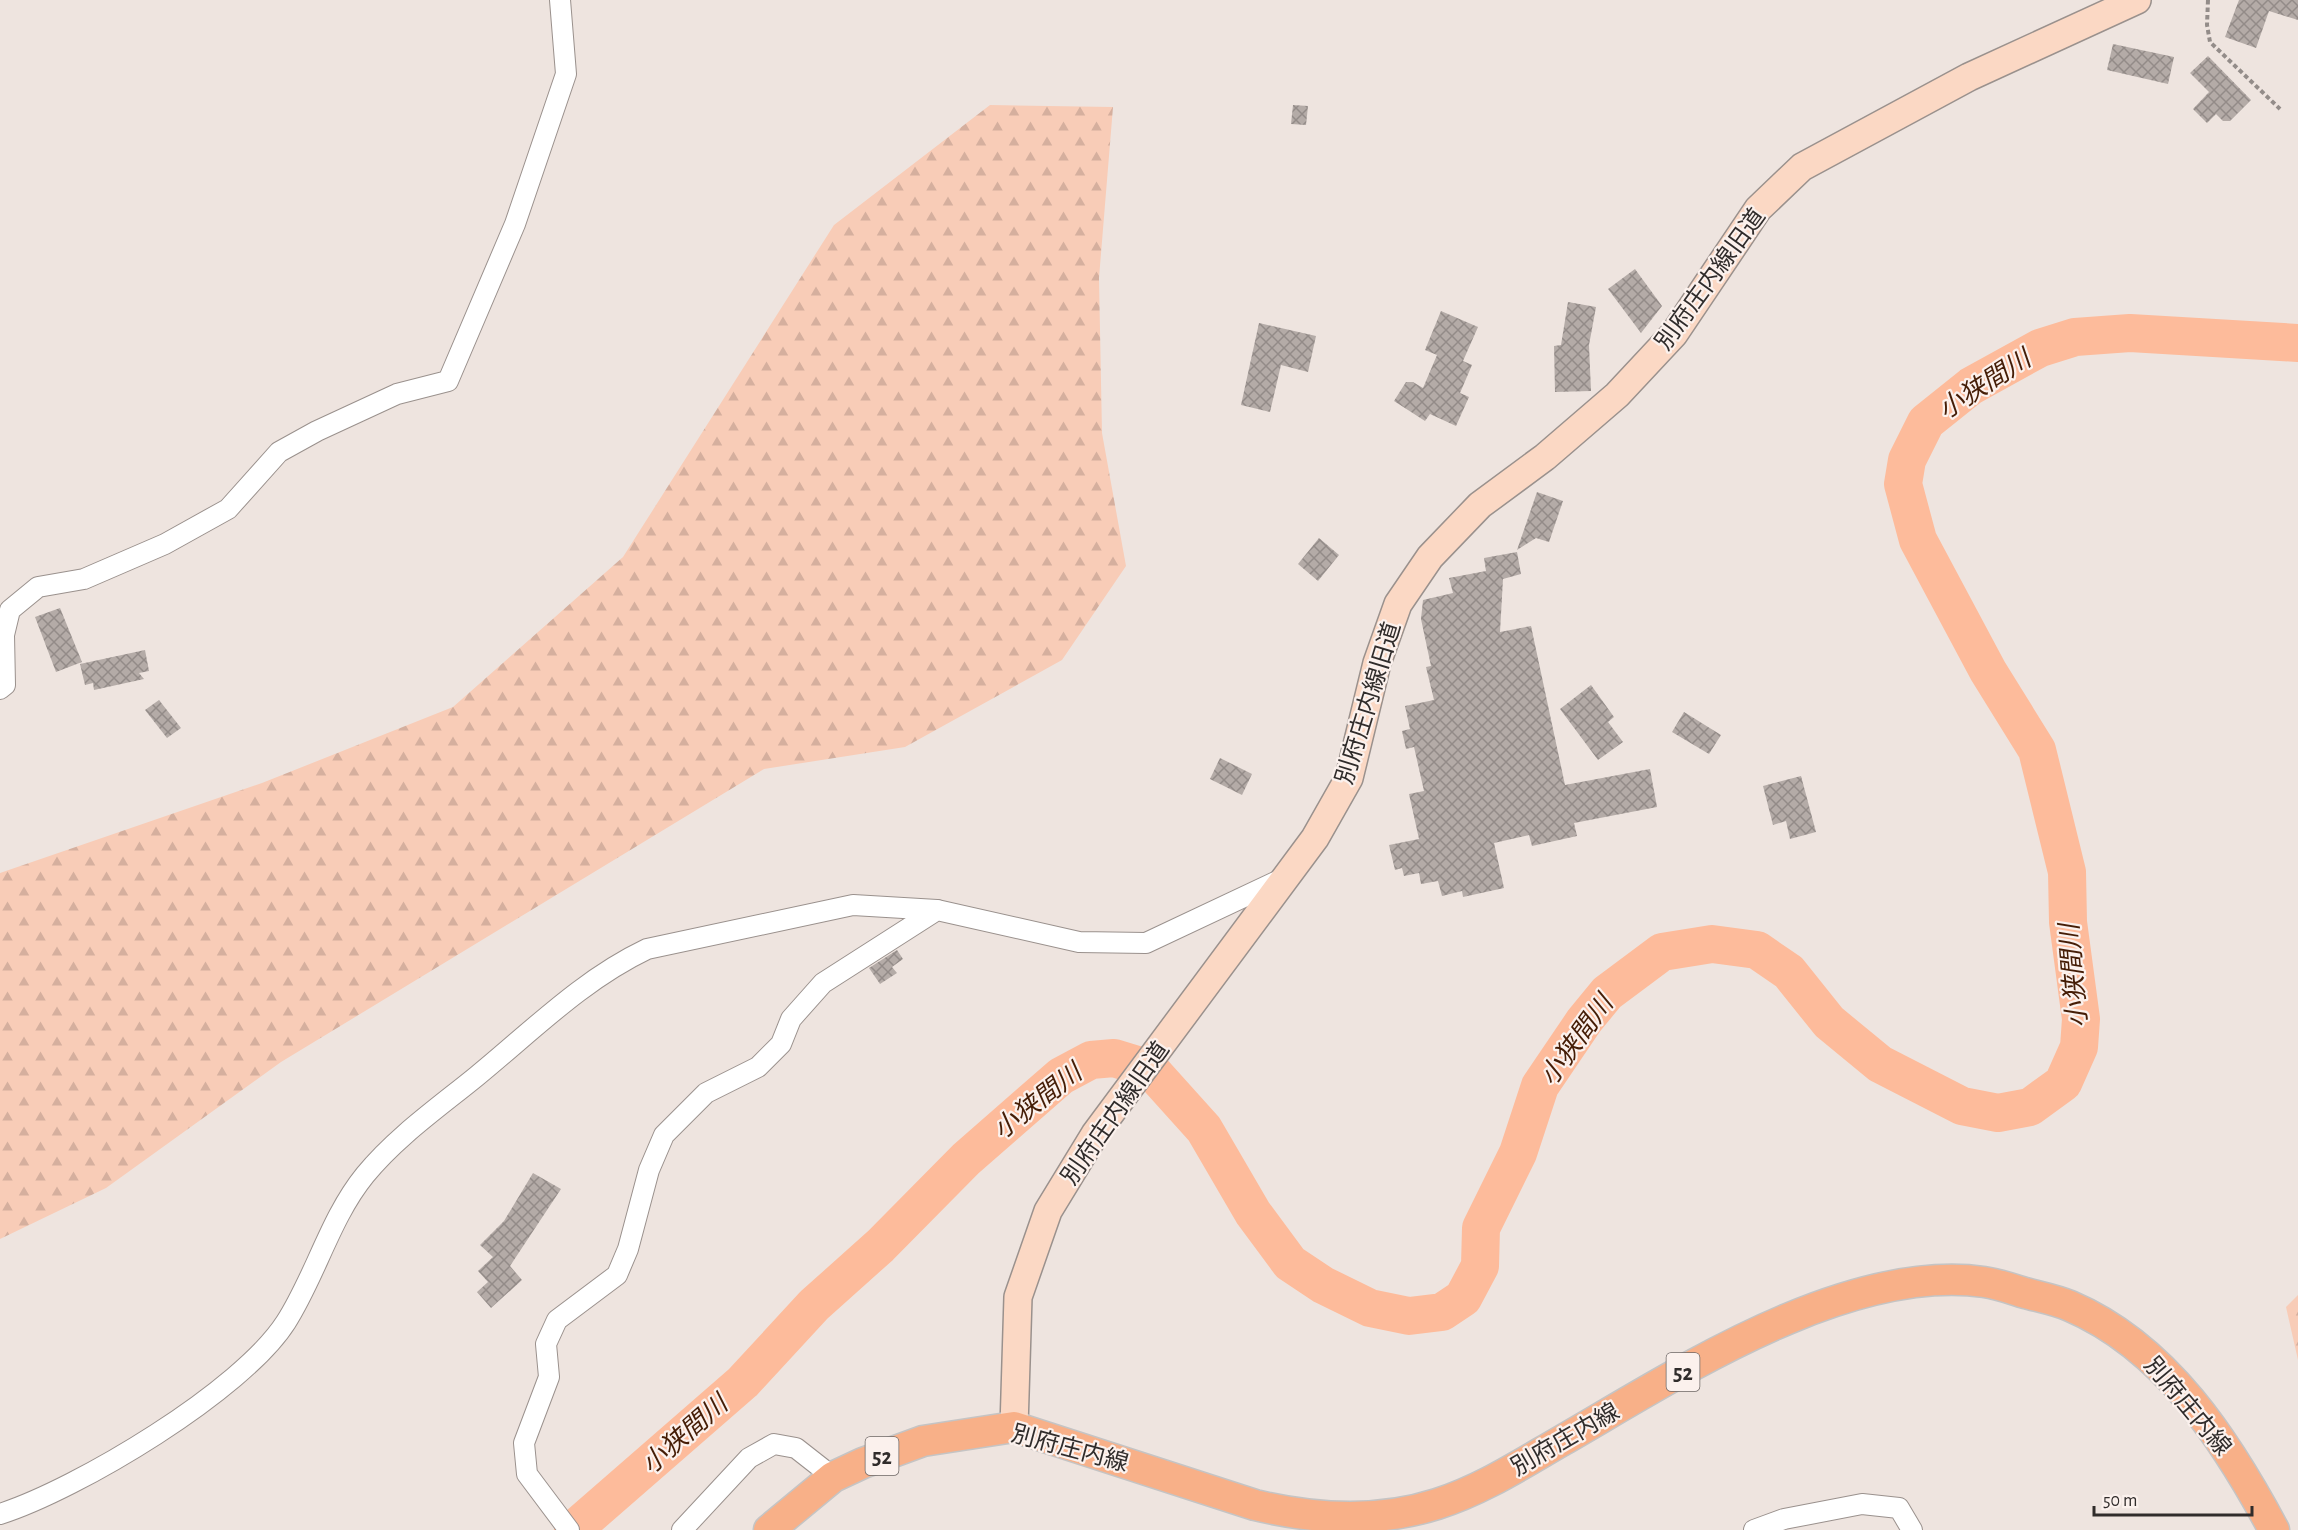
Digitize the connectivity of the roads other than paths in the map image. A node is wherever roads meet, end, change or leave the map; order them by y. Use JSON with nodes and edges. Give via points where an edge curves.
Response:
{"nodes":[{"id":1,"x":560,"y":0,"type":"edge"},
{"id":2,"x":2137,"y":0,"type":"edge"},
{"id":3,"x":0,"y":689,"type":"edge"},
{"id":4,"x":1285,"y":878,"type":"junction"},
{"id":5,"x":937,"y":910,"type":"junction"},
{"id":6,"x":1014,"y":1427,"type":"junction"},
{"id":7,"x":833,"y":1477,"type":"junction"},
{"id":8,"x":0,"y":1514,"type":"edge"},
{"id":9,"x":1391,"y":1521,"type":"edge"},
{"id":10,"x":569,"y":1530,"type":"edge"},
{"id":11,"x":682,"y":1530,"type":"edge"},
{"id":12,"x":769,"y":1530,"type":"edge"},
{"id":13,"x":1754,"y":1530,"type":"edge"},
{"id":14,"x":1912,"y":1530,"type":"edge"},
{"id":15,"x":2274,"y":1530,"type":"edge"}],
"edges":[{"from":1,"to":3,"type":"street","via":[[566,74],[515,224],[448,381],[397,394],[279,452],[228,509],[165,544],[84,579],[38,587],[10,610],[4,635],[5,685]]},
{"from":2,"to":4,"type":"street","name":"別府庄内線旧道","via":[[1969,77],[1852,138],[1802,167],[1758,209],[1674,334],[1617,395],[1545,457],[1480,505],[1430,557],[1398,604],[1377,663],[1349,778],[1315,838]]},
{"from":4,"to":5,"type":"street","via":[[1146,943],[1079,942]]},
{"from":4,"to":6,"type":"street","name":"別府庄内線旧道","via":[[1095,1134],[1048,1211],[1018,1297]]},
{"from":5,"to":8,"type":"street","via":[[853,905],[647,949],[616,964],[550,1013],[390,1148],[364,1176],[286,1321],[268,1346],[205,1400],[117,1459]]},
{"from":5,"to":10,"type":"street","via":[[823,983],[791,1019],[781,1044],[758,1067],[706,1093],[664,1135],[649,1170],[617,1275],[557,1320],[546,1344],[549,1377],[524,1443],[527,1473]]},
{"from":6,"to":7,"type":"main road","name":"別府庄内線","number":"52","via":[[923,1441]]},
{"from":6,"to":9,"type":"main road","name":"別府庄内線","number":"52","via":[[1275,1510]]},
{"from":7,"to":11,"type":"street","via":[[796,1448],[774,1444],[749,1458]]},
{"from":7,"to":12,"type":"main road","name":"別府庄内線","number":"52"},
{"from":9,"to":15,"type":"main road","name":"別府庄内線","number":"52","via":[[1491,1481],[1710,1358],[1800,1316],[1851,1295],[1906,1283],[1949,1281],[1985,1282],[2070,1306],[2116,1331],[2150,1356],[2195,1406],[2246,1479]]},
{"from":13,"to":14,"type":"street","via":[[1784,1519],[1862,1504],[1899,1508]]}]}
